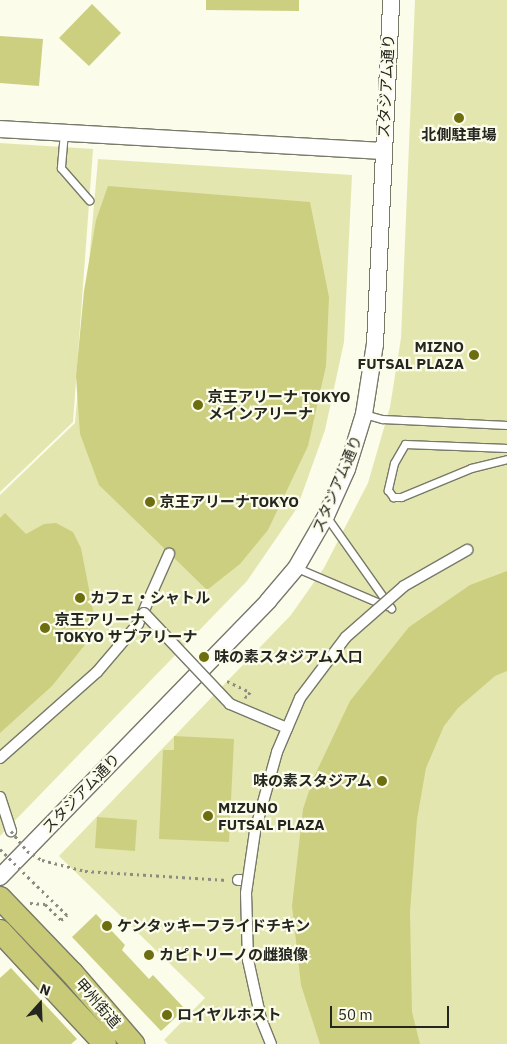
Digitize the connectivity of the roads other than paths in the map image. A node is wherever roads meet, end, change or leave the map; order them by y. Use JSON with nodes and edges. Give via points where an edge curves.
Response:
{"nodes":[{"id":1,"x":390,"y":0,"type":"edge"},
{"id":2,"x":0,"y":129,"type":"edge"},
{"id":3,"x":64,"y":132,"type":"junction"},
{"id":4,"x":383,"y":151,"type":"junction"},
{"id":5,"x":89,"y":200,"type":"dead end"},
{"id":6,"x":364,"y":414,"type":"junction"},
{"id":7,"x":507,"y":425,"type":"edge"},
{"id":8,"x":507,"y":448,"type":"edge"},
{"id":9,"x":507,"y":459,"type":"edge"},
{"id":10,"x":326,"y":516,"type":"junction"},
{"id":11,"x":467,"y":550,"type":"dead end"},
{"id":12,"x":169,"y":554,"type":"dead end"},
{"id":13,"x":296,"y":568,"type":"junction"},
{"id":14,"x":144,"y":614,"type":"junction"},
{"id":15,"x":287,"y":728,"type":"junction"},
{"id":16,"x":0,"y":758,"type":"edge"},
{"id":17,"x":0,"y":797,"type":"edge"},
{"id":18,"x":11,"y":831,"type":"road end"},
{"id":19,"x":0,"y":877,"type":"edge"},
{"id":20,"x":0,"y":898,"type":"edge"},
{"id":21,"x":0,"y":931,"type":"edge"},
{"id":22,"x":106,"y":1044,"type":"edge"},
{"id":23,"x":133,"y":1044,"type":"edge"},
{"id":24,"x":271,"y":1044,"type":"edge"}],
"edges":[{"from":1,"to":4,"type":"street","name":"スタジアム通り"},
{"from":2,"to":3,"type":"street"},
{"from":3,"to":4,"type":"street"},
{"from":3,"to":5,"type":"lane","via":[[61,168]]},
{"from":4,"to":6,"type":"street","name":"スタジアム通り","via":[[375,344]]},
{"from":6,"to":7,"type":"lane","via":[[382,419]]},
{"from":6,"to":10,"type":"street","name":"スタジアム通り","via":[[347,469]]},
{"from":8,"to":9,"type":"lane","via":[[405,444],[394,462],[388,490],[393,497],[401,497],[470,468]]},
{"from":10,"to":13,"type":"street","name":"スタジアム通り"},
{"from":10,"to":13,"type":"lane","via":[[391,608]]},
{"from":11,"to":15,"type":"street","bridge":true,"via":[[404,586],[346,636],[300,698]]},
{"from":12,"to":14,"type":"street"},
{"from":13,"to":19,"type":"street","name":"スタジアム通り","via":[[268,601]]},
{"from":14,"to":15,"type":"street","bridge":true,"via":[[230,704]]},
{"from":14,"to":16,"type":"street","via":[[97,672]]},
{"from":15,"to":24,"type":"street","bridge":true,"via":[[264,791],[243,880],[248,960],[261,1019]]},
{"from":17,"to":18,"type":"street"},
{"from":20,"to":23,"type":"highway","name":"甲州街道","via":[[72,973]]},
{"from":21,"to":22,"type":"highway","name":"甲州街道"}]}
